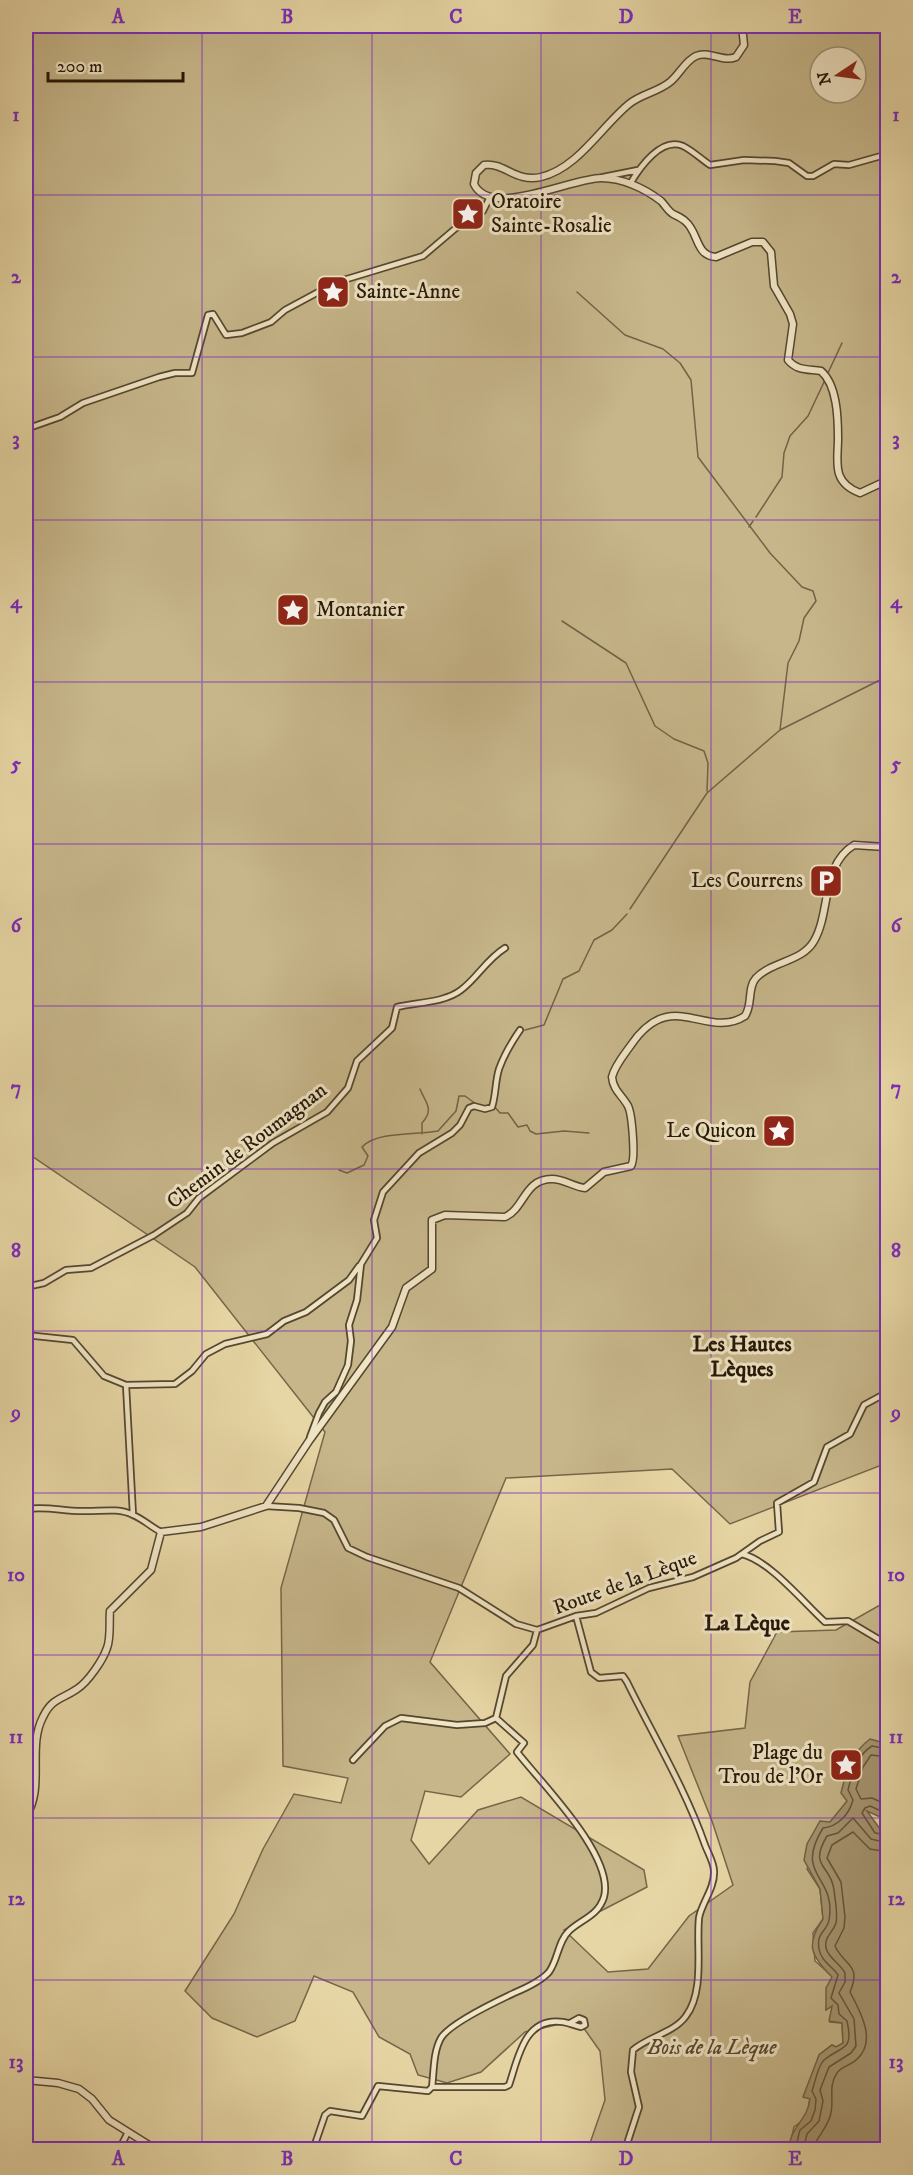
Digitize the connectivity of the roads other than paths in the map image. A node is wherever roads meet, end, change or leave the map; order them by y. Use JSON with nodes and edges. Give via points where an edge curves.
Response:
{"nodes":[{"id":1,"x":742,"y":26,"type":"edge"},
{"id":2,"x":888,"y":154,"type":"edge"},
{"id":3,"x":638,"y":170,"type":"junction"},
{"id":4,"x":600,"y":178,"type":"junction"},
{"id":5,"x":630,"y":184,"type":"junction"},
{"id":6,"x":490,"y":197,"type":"junction"},
{"id":7,"x":26,"y":429,"type":"edge"},
{"id":8,"x":888,"y":480,"type":"edge"},
{"id":9,"x":888,"y":843,"type":"edge"},
{"id":10,"x":505,"y":948,"type":"dead end"},
{"id":11,"x":520,"y":1030,"type":"dead end"},
{"id":12,"x":361,"y":1264,"type":"junction"},
{"id":13,"x":26,"y":1287,"type":"edge"},
{"id":14,"x":26,"y":1335,"type":"edge"},
{"id":15,"x":126,"y":1385,"type":"junction"},
{"id":16,"x":888,"y":1392,"type":"edge"},
{"id":17,"x":309,"y":1441,"type":"junction"},
{"id":18,"x":266,"y":1506,"type":"junction"},
{"id":19,"x":26,"y":1509,"type":"edge"},
{"id":20,"x":133,"y":1515,"type":"junction"},
{"id":21,"x":161,"y":1532,"type":"junction"},
{"id":22,"x":742,"y":1554,"type":"junction"},
{"id":23,"x":576,"y":1616,"type":"junction"},
{"id":24,"x":537,"y":1630,"type":"junction"},
{"id":25,"x":888,"y":1642,"type":"edge"},
{"id":26,"x":496,"y":1718,"type":"junction"},
{"id":27,"x":353,"y":1760,"type":"dead end"},
{"id":28,"x":26,"y":1816,"type":"edge"},
{"id":29,"x":570,"y":2023,"type":"dead end"},
{"id":30,"x":26,"y":2080,"type":"edge"},
{"id":31,"x":432,"y":2087,"type":"junction"},
{"id":32,"x":129,"y":2132,"type":"junction"},
{"id":33,"x":119,"y":2150,"type":"edge"},
{"id":34,"x":157,"y":2150,"type":"edge"},
{"id":35,"x":313,"y":2150,"type":"edge"},
{"id":36,"x":625,"y":2150,"type":"edge"}],
"edges":[{"from":1,"to":6,"type":"street","via":[[744,45],[736,57],[726,60],[697,55],[668,84],[634,101],[572,160],[544,176],[522,179],[495,165],[479,168],[474,184],[480,193]]},
{"from":2,"to":3,"type":"street","via":[[849,165],[834,164],[807,176],[789,163],[775,161],[710,165],[682,146],[672,144],[665,145]]},
{"from":3,"to":4,"type":"street"},
{"from":3,"to":5,"type":"street"},
{"from":4,"to":5,"type":"street"},
{"from":4,"to":6,"type":"street","via":[[534,195]]},
{"from":5,"to":8,"type":"street","via":[[653,195],[685,220],[701,251],[710,257],[763,242],[771,252],[774,286],[793,324],[788,360],[794,367],[821,370],[830,379],[837,422],[836,469],[852,490],[860,493]]},
{"from":6,"to":7,"type":"street","via":[[483,211],[423,256],[336,282],[266,325],[226,335],[213,315],[208,315],[192,373],[159,377],[83,403],[60,417]]},
{"from":9,"to":17,"type":"street","via":[[873,848],[854,845],[841,856],[814,942],[798,956],[764,970],[755,979],[745,1016],[730,1022],[666,1016],[651,1023],[634,1040],[612,1077],[615,1089],[629,1108],[635,1156],[631,1166],[604,1172],[585,1188],[557,1180],[538,1182],[505,1217],[435,1218],[430,1227],[432,1269],[406,1288],[392,1327]]},
{"from":10,"to":13,"type":"street","name":"Chemin de Roumagnan","via":[[455,994],[397,1007],[392,1028],[357,1060],[348,1088],[327,1112],[273,1143],[199,1198],[187,1213],[103,1262],[66,1270],[44,1283]]},
{"from":11,"to":12,"type":"street","via":[[498,1071],[492,1107],[469,1108],[460,1125],[419,1153],[383,1192],[374,1220],[377,1238]]},
{"from":12,"to":15,"type":"street","via":[[349,1280],[316,1305],[255,1338],[225,1344],[206,1354],[175,1384]]},
{"from":12,"to":17,"type":"street","via":[[357,1300],[349,1325],[348,1365],[336,1392],[319,1413]]},
{"from":14,"to":15,"type":"street","via":[[73,1340],[99,1373]]},
{"from":15,"to":20,"type":"street"},
{"from":16,"to":22,"type":"street","name":"Route de la Lèque","via":[[864,1405],[850,1434],[827,1447],[814,1482],[777,1503],[779,1532]]},
{"from":17,"to":18,"type":"street"},
{"from":18,"to":21,"type":"street","via":[[201,1527]]},
{"from":18,"to":24,"type":"street","name":"Route de la Lèque","via":[[324,1513],[334,1520],[348,1548],[459,1588],[516,1624]]},
{"from":19,"to":20,"type":"street","via":[[52,1507]]},
{"from":20,"to":21,"type":"street"},
{"from":21,"to":28,"type":"street","via":[[151,1570],[110,1611],[108,1647],[83,1684],[52,1702],[42,1718],[36,1735],[37,1760]]},
{"from":22,"to":23,"type":"street","name":"Route de la Lèque","via":[[693,1576],[649,1588],[596,1613]]},
{"from":22,"to":25,"type":"street","via":[[777,1576],[825,1622],[848,1621]]},
{"from":23,"to":24,"type":"street","name":"Route de la Lèque"},
{"from":23,"to":36,"type":"street","via":[[591,1672],[599,1678],[623,1676],[627,1682],[684,1790],[714,1872],[699,1918],[700,1954],[691,2008],[683,2021],[633,2050],[631,2072],[639,2107]]},
{"from":24,"to":26,"type":"street","via":[[533,1645],[506,1676]]},
{"from":26,"to":27,"type":"street","via":[[457,1725],[401,1718],[386,1726]]},
{"from":26,"to":31,"type":"street","via":[[524,1743],[518,1752],[581,1828],[605,1881],[604,1897],[594,1915],[565,1936],[550,1971],[523,1989],[480,2008],[442,2036]]},
{"from":29,"to":31,"type":"street","via":[[545,2024],[528,2035],[505,2087]]},
{"from":30,"to":32,"type":"street","via":[[79,2089],[93,2099],[109,2120]]},
{"from":31,"to":35,"type":"street","via":[[428,2091],[378,2086],[362,2116],[330,2111]]},
{"from":32,"to":33,"type":"street"},
{"from":32,"to":34,"type":"street"}]}
